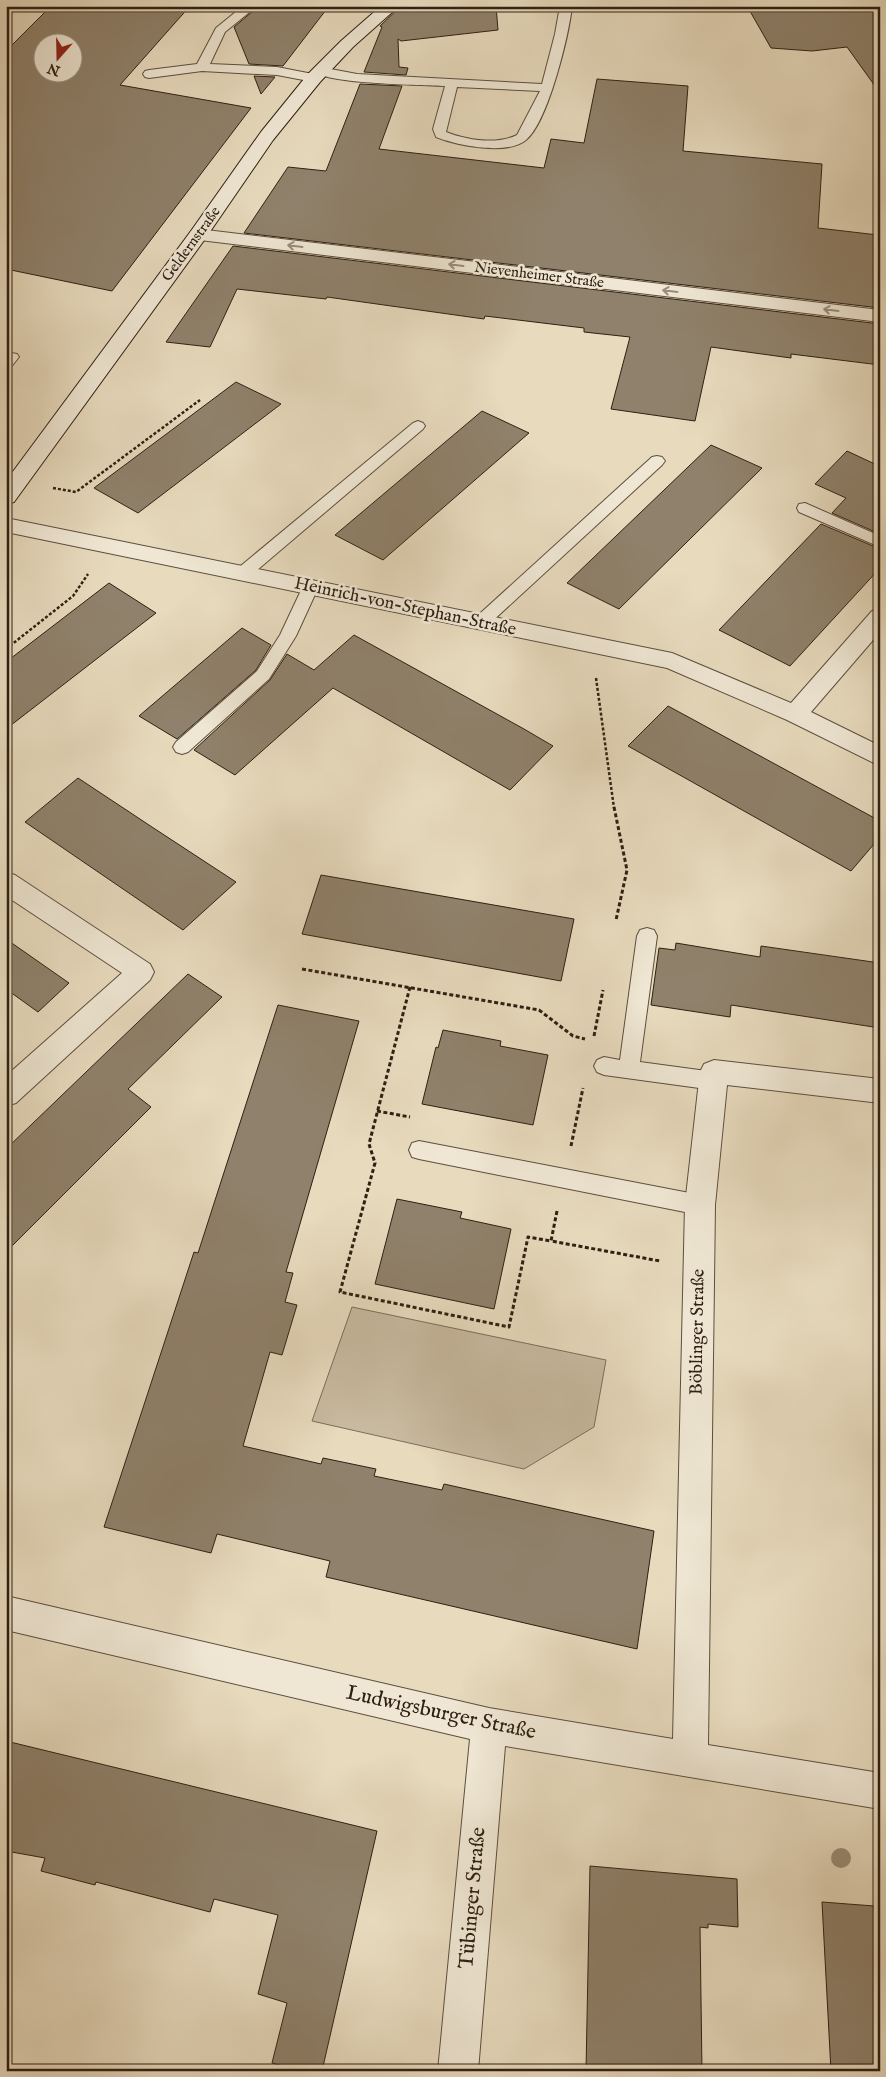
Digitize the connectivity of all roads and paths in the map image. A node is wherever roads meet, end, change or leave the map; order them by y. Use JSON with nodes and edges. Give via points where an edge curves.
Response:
{"nodes":[{"id":1,"x":251,"y":6,"type":"edge"},
{"id":2,"x":391,"y":6,"type":"edge"},
{"id":3,"x":566,"y":6,"type":"edge"},
{"id":4,"x":202,"y":67,"type":"junction"},
{"id":5,"x":149,"y":74,"type":"dead end"},
{"id":6,"x":317,"y":74,"type":"junction"},
{"id":7,"x":452,"y":83,"type":"junction"},
{"id":8,"x":547,"y":88,"type":"junction"},
{"id":9,"x":198,"y":235,"type":"junction"},
{"id":10,"x":880,"y":316,"type":"edge"},
{"id":11,"x":6,"y":356,"type":"edge"},
{"id":12,"x":6,"y":364,"type":"edge"},
{"id":13,"x":200,"y":400,"type":"dead end"},
{"id":14,"x":418,"y":426,"type":"dead end"},
{"id":15,"x":656,"y":461,"type":"dead end"},
{"id":16,"x":18,"y":481,"type":"junction"},
{"id":17,"x":6,"y":497,"type":"edge"},
{"id":18,"x":805,"y":508,"type":"dead end"},
{"id":19,"x":6,"y":525,"type":"edge"},
{"id":20,"x":880,"y":542,"type":"edge"},
{"id":21,"x":106,"y":545,"type":"junction"},
{"id":22,"x":243,"y":574,"type":"junction"},
{"id":23,"x":310,"y":588,"type":"junction"},
{"id":24,"x":880,"y":617,"type":"edge"},
{"id":25,"x":480,"y":622,"type":"junction"},
{"id":26,"x":6,"y":649,"type":"edge"},
{"id":27,"x":795,"y":714,"type":"junction"},
{"id":28,"x":182,"y":747,"type":"dead end"},
{"id":29,"x":880,"y":757,"type":"edge"},
{"id":30,"x":6,"y":882,"type":"edge"},
{"id":31,"x":647,"y":936,"type":"dead end"},
{"id":32,"x":302,"y":969,"type":"dead end"},
{"id":33,"x":410,"y":987,"type":"junction"},
{"id":34,"x":593,"y":1041,"type":"dead end"},
{"id":35,"x":604,"y":1066,"type":"dead end"},
{"id":36,"x":629,"y":1069,"type":"junction"},
{"id":37,"x":714,"y":1082,"type":"junction"},
{"id":38,"x":880,"y":1091,"type":"edge"},
{"id":39,"x":6,"y":1094,"type":"edge"},
{"id":40,"x":419,"y":1150,"type":"dead end"},
{"id":41,"x":700,"y":1205,"type":"junction"},
{"id":42,"x":551,"y":1241,"type":"dead end"},
{"id":43,"x":6,"y":1613,"type":"edge"},
{"id":44,"x":489,"y":1726,"type":"junction"},
{"id":45,"x":690,"y":1760,"type":"junction"},
{"id":46,"x":880,"y":1791,"type":"edge"},
{"id":47,"x":458,"y":2071,"type":"edge"}],
"edges":[{"from":1,"to":4,"type":"lane","via":[[220,30]]},
{"from":2,"to":6,"type":"street","name":"Geldernstraße"},
{"from":3,"to":8,"type":"lane"},
{"from":4,"to":5,"type":"lane"},
{"from":4,"to":6,"type":"lane"},
{"from":6,"to":7,"type":"lane"},
{"from":6,"to":9,"type":"street","name":"Geldernstraße","via":[[267,136]]},
{"from":7,"to":8,"type":"lane"},
{"from":7,"to":8,"type":"lane","via":[[440,134],[458,140],[504,144],[524,137]]},
{"from":10,"to":9,"type":"street","name":"Nievenheimer Straße","one_way":true},
{"from":9,"to":16,"type":"street","name":"Geldernstraße"},
{"from":11,"to":12,"type":"lane","via":[[12,357]]},
{"from":13,"to":16,"type":"path","via":[[76,492]]},
{"from":14,"to":22,"type":"lane"},
{"from":15,"to":25,"type":"lane"},
{"from":16,"to":17,"type":"street","name":"Geldernstraße"},
{"from":18,"to":20,"type":"lane"},
{"from":19,"to":21,"type":"street","name":"Heinrich-von-Stephan-Straße"},
{"from":21,"to":22,"type":"street","name":"Heinrich-von-Stephan-Straße"},
{"from":21,"to":26,"type":"path","via":[[73,596]]},
{"from":22,"to":23,"type":"street","name":"Heinrich-von-Stephan-Straße"},
{"from":23,"to":25,"type":"street","name":"Heinrich-von-Stephan-Straße"},
{"from":23,"to":28,"type":"lane","via":[[288,636],[263,675]]},
{"from":24,"to":27,"type":"street"},
{"from":25,"to":27,"type":"street","name":"Heinrich-von-Stephan-Straße","via":[[672,661]]},
{"from":27,"to":29,"type":"street","name":"Heinrich-von-Stephan-Straße"},
{"from":30,"to":39,"type":"street","via":[[141,972]]},
{"from":31,"to":36,"type":"lane"},
{"from":32,"to":33,"type":"path"},
{"from":33,"to":34,"type":"path","via":[[539,1010],[573,1036]]},
{"from":33,"to":42,"type":"path","via":[[369,1144],[375,1163],[340,1292],[509,1327],[528,1237]]},
{"from":35,"to":36,"type":"lane"},
{"from":36,"to":37,"type":"lane"},
{"from":37,"to":38,"type":"street","via":[[714,1072]]},
{"from":37,"to":41,"type":"street","name":"Böblinger Straße"},
{"from":40,"to":41,"type":"lane"},
{"from":41,"to":45,"type":"street","name":"Böblinger Straße"},
{"from":43,"to":44,"type":"street","name":"Ludwigsburger Straße"},
{"from":44,"to":45,"type":"street","name":"Ludwigsburger Straße"},
{"from":44,"to":47,"type":"street","name":"Tübinger Straße"},
{"from":45,"to":46,"type":"street","name":"Ludwigsburger Straße"}]}
